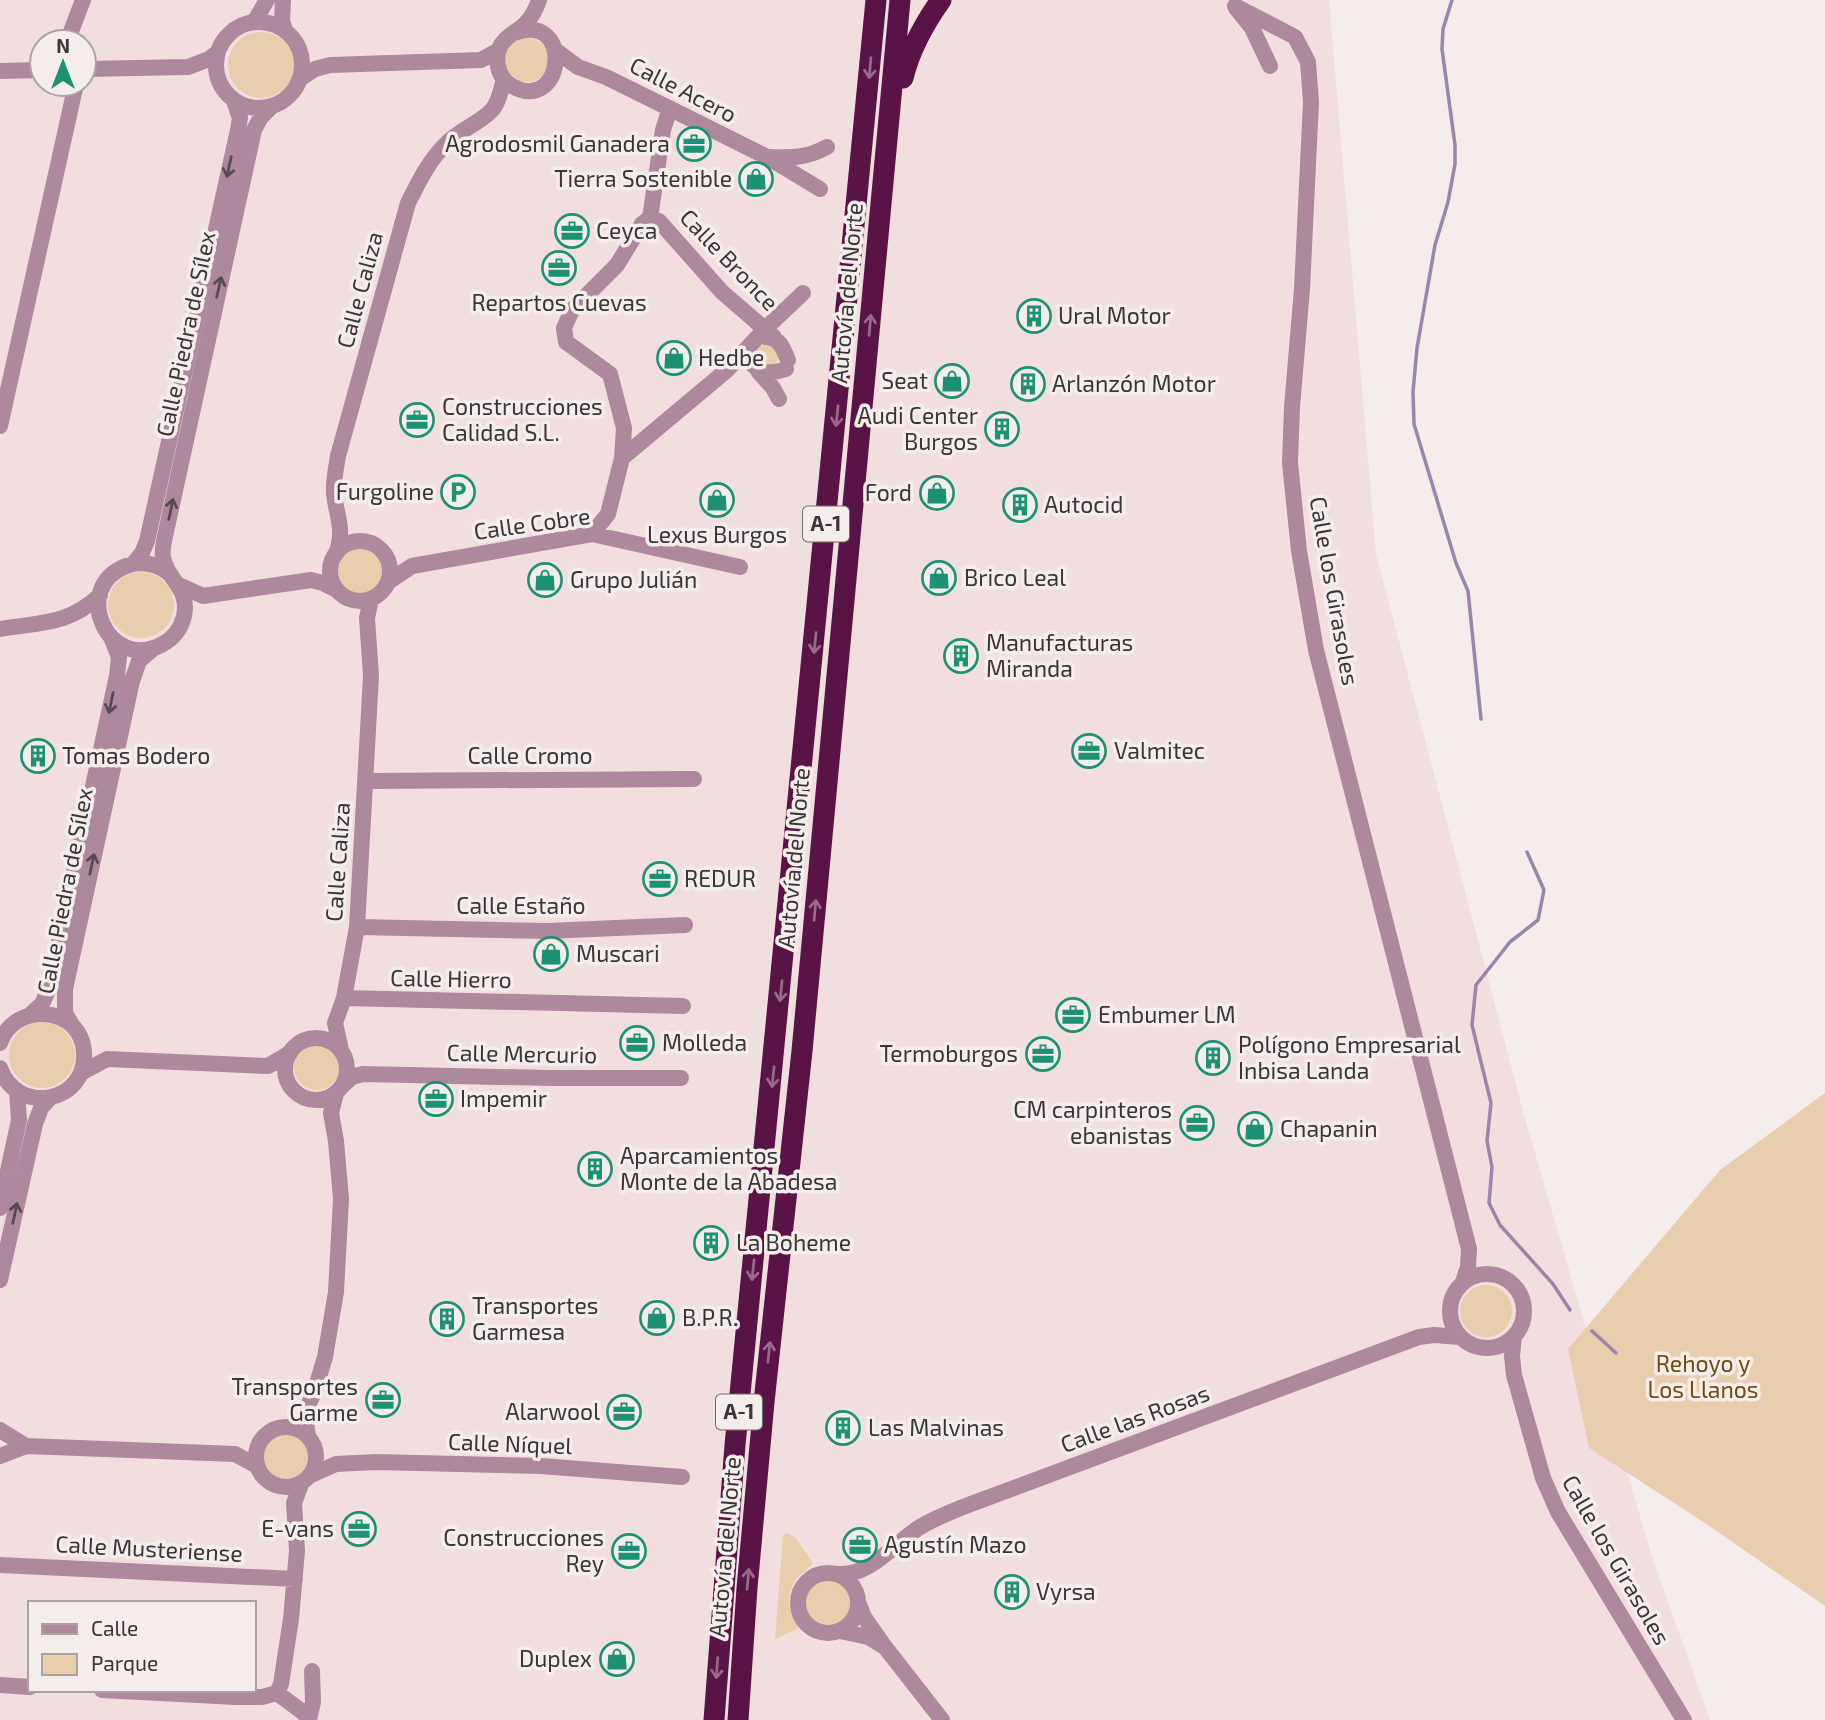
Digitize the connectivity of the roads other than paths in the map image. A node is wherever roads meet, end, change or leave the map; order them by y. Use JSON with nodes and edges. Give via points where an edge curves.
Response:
{"nodes":[{"id":1,"x":83,"y":0,"type":"edge"},
{"id":2,"x":267,"y":0,"type":"edge"},
{"id":3,"x":283,"y":0,"type":"edge"},
{"id":4,"x":876,"y":0,"type":"edge"},
{"id":5,"x":900,"y":0,"type":"edge"},
{"id":6,"x":941,"y":0,"type":"edge"},
{"id":7,"x":1232,"y":3,"type":"edge"},
{"id":8,"x":537,"y":5,"type":"edge"},
{"id":9,"x":254,"y":22,"type":"junction"},
{"id":10,"x":72,"y":28,"type":"edge"},
{"id":11,"x":285,"y":30,"type":"junction"},
{"id":12,"x":514,"y":33,"type":"junction"},
{"id":13,"x":542,"y":34,"type":"junction"},
{"id":14,"x":299,"y":48,"type":"junction"},
{"id":15,"x":499,"y":50,"type":"junction"},
{"id":16,"x":555,"y":50,"type":"junction"},
{"id":17,"x":218,"y":53,"type":"junction"},
{"id":18,"x":481,"y":60,"type":"junction"},
{"id":19,"x":330,"y":65,"type":"junction"},
{"id":20,"x":1270,"y":66,"type":"dead end"},
{"id":21,"x":188,"y":67,"type":"junction"},
{"id":22,"x":578,"y":67,"type":"junction"},
{"id":23,"x":98,"y":69,"type":"edge"},
{"id":24,"x":28,"y":70,"type":"edge"},
{"id":25,"x":0,"y":71,"type":"edge"},
{"id":26,"x":503,"y":77,"type":"junction"},
{"id":27,"x":301,"y":78,"type":"junction"},
{"id":28,"x":551,"y":79,"type":"junction"},
{"id":29,"x":219,"y":80,"type":"junction"},
{"id":30,"x":525,"y":90,"type":"junction"},
{"id":31,"x":73,"y":98,"type":"edge"},
{"id":32,"x":498,"y":99,"type":"junction"},
{"id":33,"x":234,"y":101,"type":"junction"},
{"id":34,"x":271,"y":107,"type":"junction"},
{"id":35,"x":670,"y":108,"type":"junction"},
{"id":36,"x":827,"y":146,"type":"dead end"},
{"id":37,"x":887,"y":148,"type":"junction"},
{"id":38,"x":767,"y":157,"type":"junction"},
{"id":39,"x":820,"y":189,"type":"dead end"},
{"id":40,"x":650,"y":218,"type":"junction"},
{"id":41,"x":803,"y":293,"type":"dead end"},
{"id":42,"x":760,"y":338,"type":"junction"},
{"id":43,"x":755,"y":369,"type":"junction"},
{"id":44,"x":727,"y":370,"type":"junction"},
{"id":45,"x":779,"y":399,"type":"dead end"},
{"id":46,"x":0,"y":426,"type":"edge"},
{"id":47,"x":624,"y":428,"type":"junction"},
{"id":48,"x":649,"y":435,"type":"junction"},
{"id":49,"x":622,"y":458,"type":"junction"},
{"id":50,"x":341,"y":526,"type":"junction"},
{"id":51,"x":592,"y":534,"type":"junction"},
{"id":52,"x":364,"y":541,"type":"junction"},
{"id":53,"x":386,"y":556,"type":"junction"},
{"id":54,"x":333,"y":559,"type":"junction"},
{"id":55,"x":133,"y":564,"type":"junction"},
{"id":56,"x":412,"y":566,"type":"junction"},
{"id":57,"x":740,"y":568,"type":"dead end"},
{"id":58,"x":175,"y":580,"type":"junction"},
{"id":59,"x":311,"y":580,"type":"junction"},
{"id":60,"x":388,"y":582,"type":"junction"},
{"id":61,"x":337,"y":590,"type":"junction"},
{"id":62,"x":100,"y":595,"type":"junction"},
{"id":63,"x":203,"y":596,"type":"junction"},
{"id":64,"x":371,"y":599,"type":"junction"},
{"id":65,"x":351,"y":600,"type":"junction"},
{"id":66,"x":184,"y":617,"type":"junction"},
{"id":67,"x":69,"y":618,"type":"junction"},
{"id":68,"x":367,"y":618,"type":"junction"},
{"id":69,"x":0,"y":629,"type":"edge"},
{"id":70,"x":107,"y":632,"type":"junction"},
{"id":71,"x":154,"y":648,"type":"junction"},
{"id":72,"x":694,"y":779,"type":"dead end"},
{"id":73,"x":366,"y":781,"type":"junction"},
{"id":74,"x":685,"y":925,"type":"dead end"},
{"id":75,"x":357,"y":927,"type":"junction"},
{"id":76,"x":344,"y":998,"type":"junction"},
{"id":77,"x":683,"y":1006,"type":"dead end"},
{"id":78,"x":32,"y":1013,"type":"junction"},
{"id":79,"x":335,"y":1024,"type":"junction"},
{"id":80,"x":72,"y":1025,"type":"junction"},
{"id":81,"x":313,"y":1038,"type":"junction"},
{"id":82,"x":0,"y":1040,"type":"edge"},
{"id":83,"x":82,"y":1040,"type":"junction"},
{"id":84,"x":342,"y":1052,"type":"junction"},
{"id":85,"x":290,"y":1053,"type":"junction"},
{"id":86,"x":107,"y":1059,"type":"junction"},
{"id":87,"x":268,"y":1066,"type":"junction"},
{"id":88,"x":0,"y":1070,"type":"edge"},
{"id":89,"x":81,"y":1073,"type":"junction"},
{"id":90,"x":363,"y":1074,"type":"junction"},
{"id":91,"x":681,"y":1078,"type":"dead end"},
{"id":92,"x":287,"y":1080,"type":"junction"},
{"id":93,"x":339,"y":1089,"type":"junction"},
{"id":94,"x":16,"y":1091,"type":"junction"},
{"id":95,"x":50,"y":1098,"type":"junction"},
{"id":96,"x":307,"y":1098,"type":"junction"},
{"id":97,"x":331,"y":1113,"type":"junction"},
{"id":98,"x":0,"y":1208,"type":"edge"},
{"id":99,"x":1469,"y":1249,"type":"junction"},
{"id":100,"x":1494,"y":1275,"type":"junction"},
{"id":101,"x":0,"y":1280,"type":"edge"},
{"id":102,"x":1464,"y":1282,"type":"junction"},
{"id":103,"x":1450,"y":1305,"type":"junction"},
{"id":104,"x":1514,"y":1336,"type":"junction"},
{"id":105,"x":1419,"y":1337,"type":"junction"},
{"id":106,"x":1460,"y":1337,"type":"junction"},
{"id":107,"x":1485,"y":1348,"type":"junction"},
{"id":108,"x":1514,"y":1375,"type":"junction"},
{"id":109,"x":305,"y":1413,"type":"junction"},
{"id":110,"x":281,"y":1427,"type":"junction"},
{"id":111,"x":0,"y":1430,"type":"edge"},
{"id":112,"x":310,"y":1439,"type":"junction"},
{"id":113,"x":259,"y":1443,"type":"junction"},
{"id":114,"x":26,"y":1446,"type":"junction"},
{"id":115,"x":235,"y":1454,"type":"junction"},
{"id":116,"x":0,"y":1456,"type":"edge"},
{"id":117,"x":336,"y":1464,"type":"junction"},
{"id":118,"x":257,"y":1466,"type":"junction"},
{"id":119,"x":682,"y":1477,"type":"dead end"},
{"id":120,"x":305,"y":1479,"type":"junction"},
{"id":121,"x":276,"y":1486,"type":"junction"},
{"id":122,"x":294,"y":1503,"type":"junction"},
{"id":123,"x":876,"y":1561,"type":"junction"},
{"id":124,"x":0,"y":1565,"type":"edge"},
{"id":125,"x":839,"y":1574,"type":"junction"},
{"id":126,"x":295,"y":1579,"type":"junction"},
{"id":127,"x":858,"y":1600,"type":"junction"},
{"id":128,"x":840,"y":1631,"type":"junction"},
{"id":129,"x":885,"y":1647,"type":"junction"},
{"id":130,"x":313,"y":1671,"type":"dead end"},
{"id":131,"x":0,"y":1685,"type":"edge"},
{"id":132,"x":28,"y":1687,"type":"edge"},
{"id":133,"x":140,"y":1692,"type":"edge"},
{"id":134,"x":277,"y":1693,"type":"junction"},
{"id":135,"x":714,"y":1717,"type":"edge"},
{"id":136,"x":309,"y":1720,"type":"edge"},
{"id":137,"x":738,"y":1720,"type":"edge"},
{"id":138,"x":942,"y":1720,"type":"edge"},
{"id":139,"x":1684,"y":1720,"type":"edge"}],
"edges":[{"from":1,"to":10,"type":"street"},
{"from":2,"to":9,"type":"street"},
{"from":3,"to":11,"type":"street"},
{"from":4,"to":135,"type":"highway","name":"Autovía del Norte","number":"A-1","one_way":true,"via":[[735,1445]]},
{"from":5,"to":37,"type":"highway","name":"Autovía del Norte","number":"A-1"},
{"from":6,"to":37,"type":"highway","via":[[907,59]]},
{"from":7,"to":20,"type":"street","via":[[1252,28]]},
{"from":7,"to":99,"type":"street","name":"Calle los Girasoles","via":[[1295,37],[1308,62],[1311,102],[1291,452],[1299,551],[1316,650]]},
{"from":8,"to":12,"type":"street"},
{"from":8,"to":13,"type":"street"},
{"from":9,"to":11,"type":"street"},
{"from":9,"to":17,"type":"street","via":[[229,34]]},
{"from":11,"to":14,"type":"street"},
{"from":12,"to":13,"type":"street"},
{"from":12,"to":15,"type":"street"},
{"from":13,"to":16,"type":"street"},
{"from":14,"to":19,"type":"street"},
{"from":14,"to":27,"type":"street"},
{"from":15,"to":18,"type":"street"},
{"from":15,"to":26,"type":"street","via":[[497,63]]},
{"from":16,"to":22,"type":"street","name":"Calle Acero"},
{"from":16,"to":28,"type":"street"},
{"from":17,"to":21,"type":"street"},
{"from":17,"to":29,"type":"street"},
{"from":18,"to":19,"type":"street"},
{"from":18,"to":26,"type":"street"},
{"from":19,"to":27,"type":"street"},
{"from":21,"to":23,"type":"street"},
{"from":21,"to":29,"type":"street"},
{"from":22,"to":28,"type":"street"},
{"from":22,"to":35,"type":"street","name":"Calle Acero"},
{"from":24,"to":25,"type":"street"},
{"from":26,"to":30,"type":"street","via":[[511,86]]},
{"from":26,"to":32,"type":"street","name":"Calle Caliza"},
{"from":27,"to":34,"type":"street","via":[[290,95]]},
{"from":28,"to":30,"type":"street"},
{"from":29,"to":33,"type":"street"},
{"from":30,"to":32,"type":"street","name":"Calle Caliza"},
{"from":31,"to":46,"type":"street"},
{"from":32,"to":50,"type":"street","name":"Calle Caliza","via":[[491,111],[434,156],[408,203],[338,456],[334,494]]},
{"from":33,"to":34,"type":"street","via":[[255,108]]},
{"from":33,"to":55,"type":"street","name":"Calle Piedra de Sílex","one_way":true,"via":[[240,118],[238,130],[147,541]]},
{"from":58,"to":34,"type":"street","name":"Calle Piedra de Sílex","one_way":true,"via":[[163,557],[167,527],[254,130]]},
{"from":35,"to":38,"type":"street","name":"Calle Acero"},
{"from":35,"to":40,"type":"street"},
{"from":36,"to":38,"type":"street","name":"Calle Acero","via":[[800,158]]},
{"from":137,"to":37,"type":"highway","name":"Autovía del Norte","number":"A-1","one_way":true,"via":[[764,1402],[802,1051]]},
{"from":38,"to":39,"type":"street","name":"Calle Acero"},
{"from":40,"to":42,"type":"street","name":"Calle Bronce","via":[[659,221]]},
{"from":40,"to":47,"type":"street","via":[[642,223],[617,265],[572,310],[564,328],[566,342],[610,374]]},
{"from":41,"to":42,"type":"street"},
{"from":42,"to":43,"type":"street","via":[[747,357]]},
{"from":42,"to":43,"type":"street","name":"Calle Bronce","via":[[783,346],[787,364],[770,374]]},
{"from":42,"to":44,"type":"street"},
{"from":43,"to":44,"type":"street","via":[[741,364]]},
{"from":43,"to":45,"type":"street"},
{"from":44,"to":48,"type":"street"},
{"from":47,"to":48,"type":"street","via":[[636,435]]},
{"from":47,"to":49,"type":"street"},
{"from":48,"to":49,"type":"street"},
{"from":49,"to":51,"type":"street","via":[[608,514]]},
{"from":50,"to":52,"type":"street"},
{"from":50,"to":54,"type":"street","name":"Calle Caliza"},
{"from":51,"to":56,"type":"street","name":"Calle Cobre"},
{"from":51,"to":57,"type":"street","name":"Calle Cobre"},
{"from":52,"to":53,"type":"street"},
{"from":52,"to":54,"type":"street","via":[[348,544]]},
{"from":53,"to":56,"type":"street"},
{"from":53,"to":60,"type":"street"},
{"from":54,"to":59,"type":"street"},
{"from":54,"to":61,"type":"street","via":[[330,575]]},
{"from":55,"to":58,"type":"street","via":[[156,565]]},
{"from":55,"to":62,"type":"street","via":[[112,575]]},
{"from":56,"to":60,"type":"street","name":"Calle Cobre"},
{"from":58,"to":63,"type":"street"},
{"from":58,"to":66,"type":"street","via":[[185,601]]},
{"from":59,"to":61,"type":"street"},
{"from":59,"to":63,"type":"street"},
{"from":60,"to":64,"type":"street"},
{"from":61,"to":65,"type":"street"},
{"from":62,"to":67,"type":"street"},
{"from":62,"to":70,"type":"street","via":[[98,609]]},
{"from":63,"to":66,"type":"street"},
{"from":64,"to":65,"type":"street"},
{"from":64,"to":68,"type":"street","name":"Calle Caliza"},
{"from":65,"to":68,"type":"street"},
{"from":66,"to":71,"type":"street","via":[[173,637]]},
{"from":67,"to":69,"type":"street"},
{"from":67,"to":70,"type":"street"},
{"from":68,"to":73,"type":"street","name":"Calle Caliza","via":[[371,676]]},
{"from":70,"to":71,"type":"street","via":[[128,648]]},
{"from":70,"to":78,"type":"street","name":"Calle Piedra de Sílex","one_way":true,"via":[[119,657],[117,676],[49,988]]},
{"from":80,"to":71,"type":"street","name":"Calle Piedra de Sílex","one_way":true,"via":[[65,1013],[65,989],[129,694],[139,661]]},
{"from":72,"to":73,"type":"street","name":"Calle Cromo"},
{"from":73,"to":75,"type":"street","name":"Calle Caliza"},
{"from":74,"to":75,"type":"street","name":"Calle Estaño","via":[[547,931]]},
{"from":75,"to":76,"type":"street","name":"Calle Caliza"},
{"from":76,"to":77,"type":"street","name":"Calle Hierro"},
{"from":76,"to":79,"type":"street","name":"Calle Caliza"},
{"from":78,"to":80,"type":"street","via":[[54,1015]]},
{"from":78,"to":82,"type":"street","via":[[13,1022]]},
{"from":79,"to":81,"type":"street"},
{"from":79,"to":84,"type":"street"},
{"from":80,"to":83,"type":"street"},
{"from":81,"to":84,"type":"street"},
{"from":81,"to":85,"type":"street"},
{"from":83,"to":86,"type":"street"},
{"from":83,"to":89,"type":"street"},
{"from":84,"to":90,"type":"street"},
{"from":84,"to":93,"type":"street","via":[[347,1070]]},
{"from":85,"to":87,"type":"street"},
{"from":85,"to":92,"type":"street","via":[[285,1066]]},
{"from":86,"to":87,"type":"street"},
{"from":86,"to":89,"type":"street"},
{"from":87,"to":92,"type":"street"},
{"from":88,"to":94,"type":"street"},
{"from":89,"to":95,"type":"street","via":[[63,1093]]},
{"from":90,"to":91,"type":"street","name":"Calle Mercurio"},
{"from":90,"to":93,"type":"street"},
{"from":92,"to":96,"type":"street"},
{"from":93,"to":96,"type":"street","via":[[319,1100]]},
{"from":93,"to":97,"type":"street"},
{"from":94,"to":95,"type":"street"},
{"from":94,"to":98,"type":"street","via":[[19,1120]]},
{"from":101,"to":95,"type":"street","one_way":true,"via":[[35,1124]]},
{"from":96,"to":97,"type":"street"},
{"from":97,"to":109,"type":"street","via":[[341,1199],[336,1292],[325,1357]]},
{"from":99,"to":100,"type":"street","name":"Calle los Girasoles"},
{"from":99,"to":102,"type":"street","name":"Calle los Girasoles"},
{"from":100,"to":102,"type":"street","via":[[1478,1275]]},
{"from":100,"to":104,"type":"street","via":[[1514,1286],[1524,1307]]},
{"from":102,"to":103,"type":"street"},
{"from":103,"to":105,"type":"street","name":"Calle las Rosas"},
{"from":103,"to":106,"type":"street"},
{"from":104,"to":107,"type":"street"},
{"from":104,"to":108,"type":"street","name":"Calle los Girasoles"},
{"from":105,"to":106,"type":"street","name":"Calle las Rosas"},
{"from":105,"to":123,"type":"street","name":"Calle las Rosas","via":[[942,1516],[919,1527]]},
{"from":106,"to":107,"type":"street"},
{"from":107,"to":108,"type":"street"},
{"from":108,"to":139,"type":"street","name":"Calle los Girasoles","via":[[1558,1512]]},
{"from":109,"to":110,"type":"street"},
{"from":109,"to":112,"type":"street"},
{"from":110,"to":112,"type":"street","via":[[296,1429]]},
{"from":110,"to":113,"type":"street"},
{"from":111,"to":114,"type":"street"},
{"from":112,"to":117,"type":"street","via":[[322,1456]]},
{"from":112,"to":120,"type":"street","via":[[316,1458]]},
{"from":113,"to":115,"type":"street"},
{"from":113,"to":118,"type":"street"},
{"from":114,"to":115,"type":"street"},
{"from":114,"to":116,"type":"street"},
{"from":115,"to":118,"type":"street"},
{"from":117,"to":119,"type":"street","name":"Calle Níquel","via":[[541,1466]]},
{"from":117,"to":120,"type":"street","name":"Calle Níquel"},
{"from":118,"to":121,"type":"street"},
{"from":120,"to":121,"type":"street","via":[[290,1487]]},
{"from":120,"to":122,"type":"street"},
{"from":121,"to":122,"type":"street"},
{"from":122,"to":126,"type":"street"},
{"from":123,"to":125,"type":"street","name":"Calle las Rosas","via":[[850,1575]]},
{"from":123,"to":127,"type":"street","name":"Calle las Rosas"},
{"from":124,"to":126,"type":"street","name":"Calle Musteriense"},
{"from":125,"to":127,"type":"street","via":[[855,1588]]},
{"from":125,"to":128,"type":"street","via":[[828,1572],[808,1579],[797,1597],[797,1607],[807,1626],[824,1633]]},
{"from":126,"to":134,"type":"street"},
{"from":127,"to":128,"type":"street","via":[[853,1619]]},
{"from":127,"to":129,"type":"street"},
{"from":128,"to":129,"type":"street","via":[[868,1637]]},
{"from":129,"to":138,"type":"street"},
{"from":130,"to":136,"type":"street"},
{"from":131,"to":132,"type":"street"},
{"from":133,"to":134,"type":"street","via":[[236,1697]]},
{"from":134,"to":136,"type":"street"}]}
